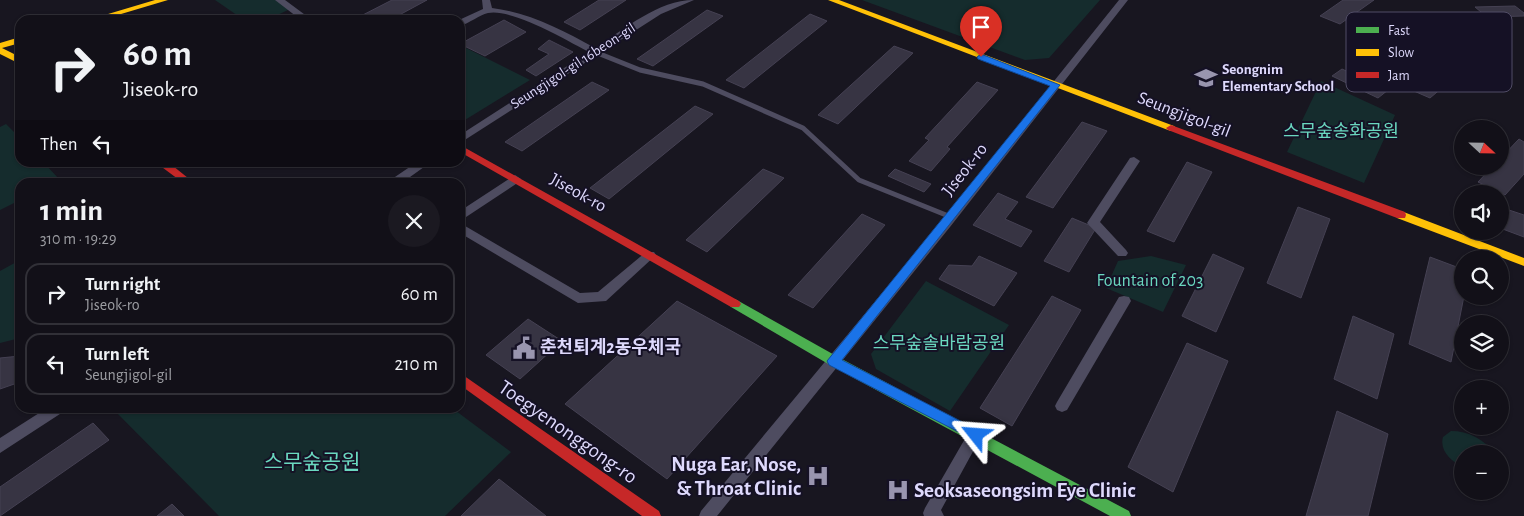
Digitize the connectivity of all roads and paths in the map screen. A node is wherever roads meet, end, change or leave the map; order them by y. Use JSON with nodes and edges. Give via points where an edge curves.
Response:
{"nodes":[{"id":1,"x":164,"y":0,"type":"edge"},
{"id":2,"x":279,"y":0,"type":"edge"},
{"id":3,"x":486,"y":0,"type":"edge"},
{"id":4,"x":690,"y":0,"type":"edge"},
{"id":5,"x":832,"y":0,"type":"edge"},
{"id":6,"x":1124,"y":0,"type":"edge"},
{"id":7,"x":488,"y":10,"type":"junction"},
{"id":8,"x":110,"y":15,"type":"edge"},
{"id":9,"x":300,"y":15,"type":"edge"},
{"id":10,"x":465,"y":21,"type":"edge"},
{"id":11,"x":15,"y":42,"type":"edge"},
{"id":12,"x":0,"y":46,"type":"edge"},
{"id":13,"x":0,"y":50,"type":"edge"},
{"id":14,"x":595,"y":52,"type":"junction"},
{"id":15,"x":15,"y":58,"type":"edge"},
{"id":16,"x":1056,"y":85,"type":"junction"},
{"id":17,"x":465,"y":137,"type":"edge"},
{"id":18,"x":465,"y":151,"type":"edge"},
{"id":19,"x":1134,"y":161,"type":"dead end"},
{"id":20,"x":167,"y":167,"type":"edge"},
{"id":21,"x":418,"y":167,"type":"edge"},
{"id":22,"x":182,"y":178,"type":"edge"},
{"id":23,"x":402,"y":178,"type":"edge"},
{"id":24,"x":515,"y":178,"type":"junction"},
{"id":25,"x":465,"y":214,"type":"edge"},
{"id":26,"x":951,"y":217,"type":"junction"},
{"id":27,"x":465,"y":230,"type":"edge"},
{"id":28,"x":1122,"y":253,"type":"dead end"},
{"id":29,"x":650,"y":255,"type":"junction"},
{"id":30,"x":1524,"y":262,"type":"edge"},
{"id":31,"x":1124,"y":301,"type":"dead end"},
{"id":32,"x":834,"y":361,"type":"junction"},
{"id":33,"x":465,"y":382,"type":"edge"},
{"id":34,"x":1062,"y":406,"type":"dead end"},
{"id":35,"x":50,"y":413,"type":"edge"},
{"id":36,"x":976,"y":435,"type":"junction"},
{"id":37,"x":0,"y":446,"type":"edge"},
{"id":38,"x":654,"y":516,"type":"edge"},
{"id":39,"x":707,"y":516,"type":"edge"},
{"id":40,"x":936,"y":516,"type":"edge"},
{"id":41,"x":1124,"y":516,"type":"edge"}],
"edges":[{"from":1,"to":8,"type":"street"},
{"from":2,"to":9,"type":"street"},
{"from":3,"to":7,"type":"street"},
{"from":4,"to":14,"type":"street","name":"Seungjigol-gil 16beon-gil","via":[[658,12]]},
{"from":5,"to":16,"type":"street","name":"Seungjigol-gil"},
{"from":6,"to":16,"type":"street","name":"Jiseok-ro"},
{"from":7,"to":10,"type":"street"},
{"from":7,"to":14,"type":"street","via":[[510,11],[557,30]]},
{"from":11,"to":12,"type":"street"},
{"from":13,"to":15,"type":"street"},
{"from":14,"to":17,"type":"street","name":"Seungjigol-gil 16beon-gil"},
{"from":14,"to":26,"type":"lane","via":[[640,70],[703,84],[795,124],[859,180]]},
{"from":16,"to":26,"type":"street","name":"Jiseok-ro"},
{"from":16,"to":30,"type":"street","name":"Seungjigol-gil"},
{"from":18,"to":24,"type":"street","name":"Jiseok-ro"},
{"from":19,"to":28,"type":"street","via":[[1093,223]]},
{"from":20,"to":22,"type":"street"},
{"from":21,"to":23,"type":"street"},
{"from":24,"to":25,"type":"street"},
{"from":24,"to":29,"type":"street","name":"Jiseok-ro"},
{"from":26,"to":32,"type":"street","name":"Jiseok-ro"},
{"from":27,"to":29,"type":"street","via":[[578,298],[601,297]]},
{"from":29,"to":32,"type":"street","name":"Jiseok-ro"},
{"from":31,"to":34,"type":"street"},
{"from":32,"to":36,"type":"street"},
{"from":32,"to":39,"type":"street","name":"Jiseok-ro"},
{"from":33,"to":38,"type":"street","name":"Toegyenonggong-ro"},
{"from":35,"to":37,"type":"street"},
{"from":36,"to":40,"type":"street","via":[[931,513]]},
{"from":36,"to":41,"type":"street"}]}
